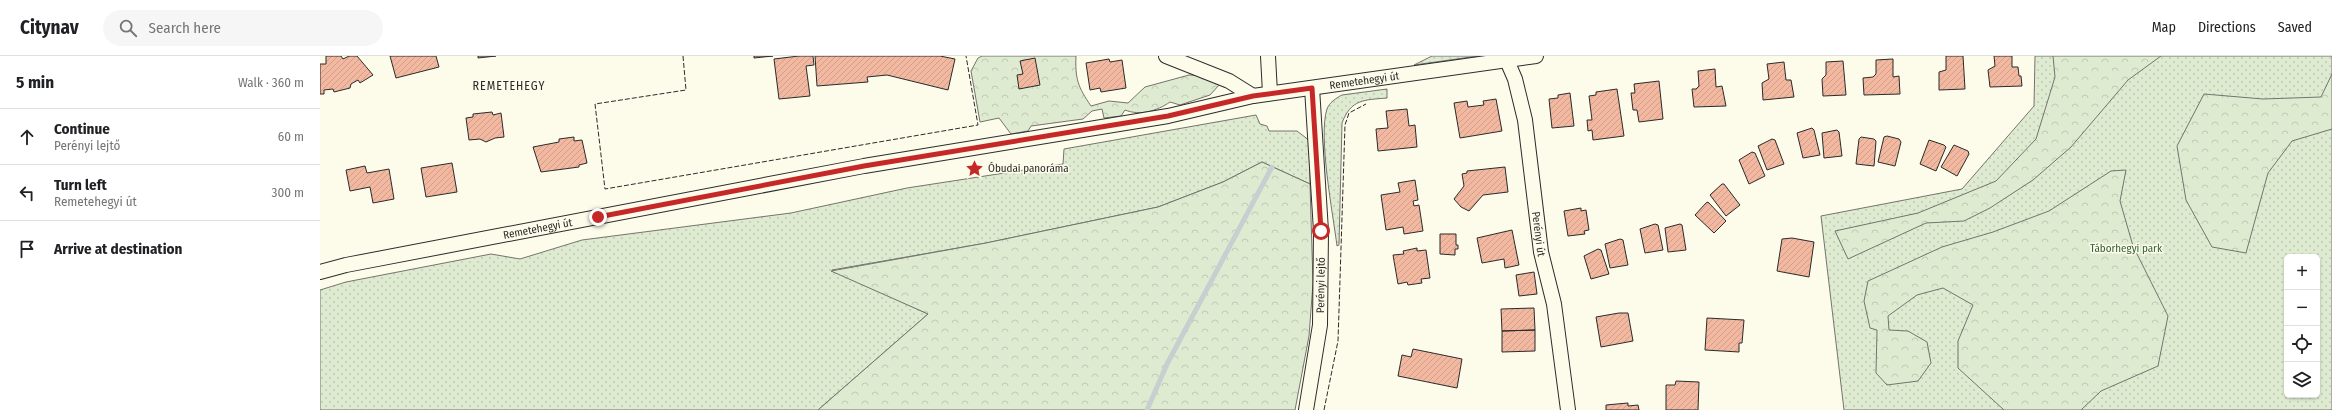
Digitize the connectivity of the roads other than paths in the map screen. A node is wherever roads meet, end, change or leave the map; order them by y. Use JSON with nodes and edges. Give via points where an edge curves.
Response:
{"nodes":[{"id":1,"x":1166,"y":56,"type":"edge"},
{"id":2,"x":1268,"y":56,"type":"edge"},
{"id":3,"x":1536,"y":56,"type":"edge"},
{"id":4,"x":1504,"y":58,"type":"edge"},
{"id":5,"x":1312,"y":88,"type":"junction"},
{"id":6,"x":1270,"y":93,"type":"junction"},
{"id":7,"x":1253,"y":96,"type":"junction"},
{"id":8,"x":320,"y":272,"type":"edge"},
{"id":9,"x":1306,"y":410,"type":"edge"},
{"id":10,"x":1568,"y":410,"type":"edge"}],
"edges":[{"from":1,"to":7,"type":"street","via":[[1229,81]]},
{"from":2,"to":6,"type":"street"},
{"from":3,"to":4,"type":"street","name":"Remetehegyi út"},
{"from":4,"to":5,"type":"street","name":"Remetehegyi út"},
{"from":4,"to":10,"type":"street","name":"Perényi út","via":[[1515,79],[1525,120],[1541,252],[1554,304]]},
{"from":5,"to":6,"type":"street","name":"Remetehegyi út"},
{"from":5,"to":9,"type":"street","name":"Perényi lejtő","via":[[1321,231],[1320,325]]},
{"from":6,"to":7,"type":"street","name":"Remetehegyi út"},
{"from":7,"to":8,"type":"street","name":"Remetehegyi út","via":[[1168,116],[864,166],[368,260]]}]}
